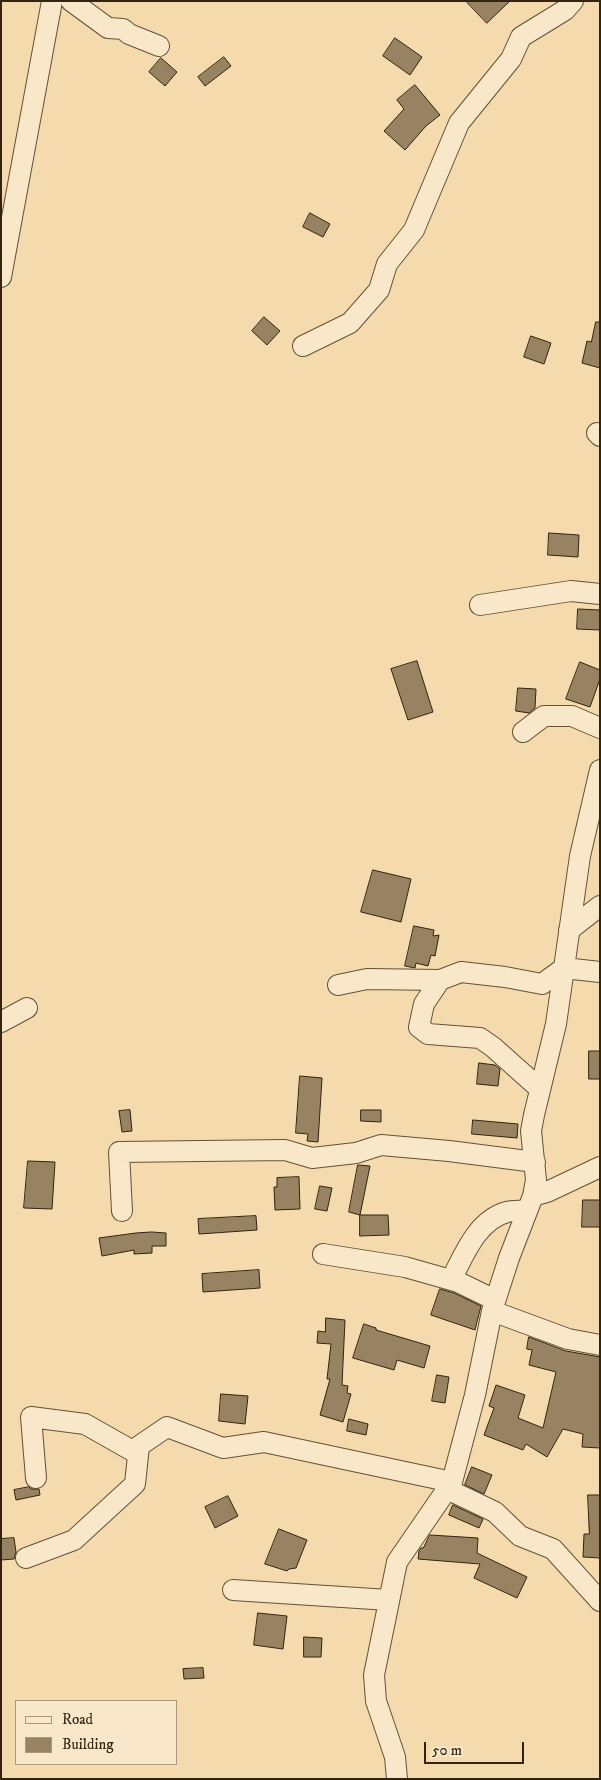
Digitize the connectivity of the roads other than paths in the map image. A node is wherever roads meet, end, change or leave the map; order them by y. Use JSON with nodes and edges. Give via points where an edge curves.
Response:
{"nodes":[{"id":1,"x":52,"y":1,"type":"edge"},
{"id":2,"x":71,"y":1,"type":"edge"},
{"id":3,"x":573,"y":1,"type":"edge"},
{"id":4,"x":159,"y":46,"type":"dead end"},
{"id":5,"x":2,"y":268,"type":"edge"},
{"id":6,"x":303,"y":346,"type":"dead end"},
{"id":7,"x":600,"y":594,"type":"edge"},
{"id":8,"x":480,"y":605,"type":"dead end"},
{"id":9,"x":600,"y":728,"type":"edge"},
{"id":10,"x":523,"y":732,"type":"dead end"},
{"id":11,"x":598,"y":782,"type":"edge"},
{"id":12,"x":600,"y":906,"type":"edge"},
{"id":13,"x":569,"y":930,"type":"junction"},
{"id":14,"x":564,"y":968,"type":"junction"},
{"id":15,"x":600,"y":972,"type":"edge"},
{"id":16,"x":440,"y":980,"type":"junction"},
{"id":17,"x":338,"y":985,"type":"dead end"},
{"id":18,"x":27,"y":1008,"type":"dead end"},
{"id":19,"x":1,"y":1022,"type":"edge"},
{"id":20,"x":540,"y":1089,"type":"junction"},
{"id":21,"x":535,"y":1162,"type":"junction"},
{"id":22,"x":600,"y":1167,"type":"edge"},
{"id":23,"x":530,"y":1203,"type":"junction"},
{"id":24,"x":122,"y":1211,"type":"dead end"},
{"id":25,"x":323,"y":1254,"type":"dead end"},
{"id":26,"x":451,"y":1280,"type":"junction"},
{"id":27,"x":494,"y":1306,"type":"junction"},
{"id":28,"x":600,"y":1346,"type":"edge"},
{"id":29,"x":138,"y":1454,"type":"junction"},
{"id":30,"x":36,"y":1478,"type":"dead end"},
{"id":31,"x":449,"y":1486,"type":"junction"},
{"id":32,"x":26,"y":1558,"type":"dead end"},
{"id":33,"x":234,"y":1590,"type":"dead end"},
{"id":34,"x":390,"y":1600,"type":"junction"},
{"id":35,"x":600,"y":1601,"type":"edge"},
{"id":36,"x":397,"y":1779,"type":"edge"}],
"edges":[{"from":1,"to":5,"type":"street"},
{"from":2,"to":4,"type":"street","via":[[108,28],[123,29]]},
{"from":3,"to":6,"type":"street","via":[[565,10],[521,37],[511,59],[459,123],[414,230],[387,264],[379,290],[350,323]]},
{"from":7,"to":8,"type":"street","via":[[571,592]]},
{"from":9,"to":10,"type":"street","via":[[572,716],[544,716]]},
{"from":11,"to":13,"type":"street","via":[[580,856]]},
{"from":12,"to":13,"type":"street"},
{"from":13,"to":14,"type":"street"},
{"from":14,"to":15,"type":"street"},
{"from":14,"to":16,"type":"street","via":[[542,984],[461,972]]},
{"from":14,"to":20,"type":"street","via":[[556,1024]]},
{"from":16,"to":17,"type":"street","via":[[367,980]]},
{"from":16,"to":20,"type":"street","via":[[424,1004],[419,1026],[428,1034],[480,1038]]},
{"from":18,"to":19,"type":"street"},
{"from":20,"to":21,"type":"street","via":[[532,1132]]},
{"from":21,"to":23,"type":"street","via":[[536,1180]]},
{"from":21,"to":24,"type":"street","via":[[382,1145],[356,1154],[312,1158],[285,1150],[119,1152]]},
{"from":22,"to":23,"type":"street"},
{"from":23,"to":26,"type":"street","via":[[488,1222],[474,1238]]},
{"from":23,"to":27,"type":"street"},
{"from":25,"to":26,"type":"street","via":[[405,1267]]},
{"from":26,"to":27,"type":"street"},
{"from":27,"to":28,"type":"street","via":[[568,1339]]},
{"from":27,"to":31,"type":"street","via":[[475,1395]]},
{"from":29,"to":30,"type":"street","via":[[85,1424],[31,1417]]},
{"from":29,"to":31,"type":"street","via":[[139,1446],[167,1427],[223,1448],[264,1442]]},
{"from":29,"to":32,"type":"street","via":[[135,1484],[74,1540]]},
{"from":31,"to":34,"type":"street","via":[[397,1562]]},
{"from":31,"to":35,"type":"street","via":[[495,1512],[520,1536],[552,1549]]},
{"from":33,"to":34,"type":"street"},
{"from":34,"to":36,"type":"street","via":[[374,1674],[376,1701],[395,1757]]}]}
